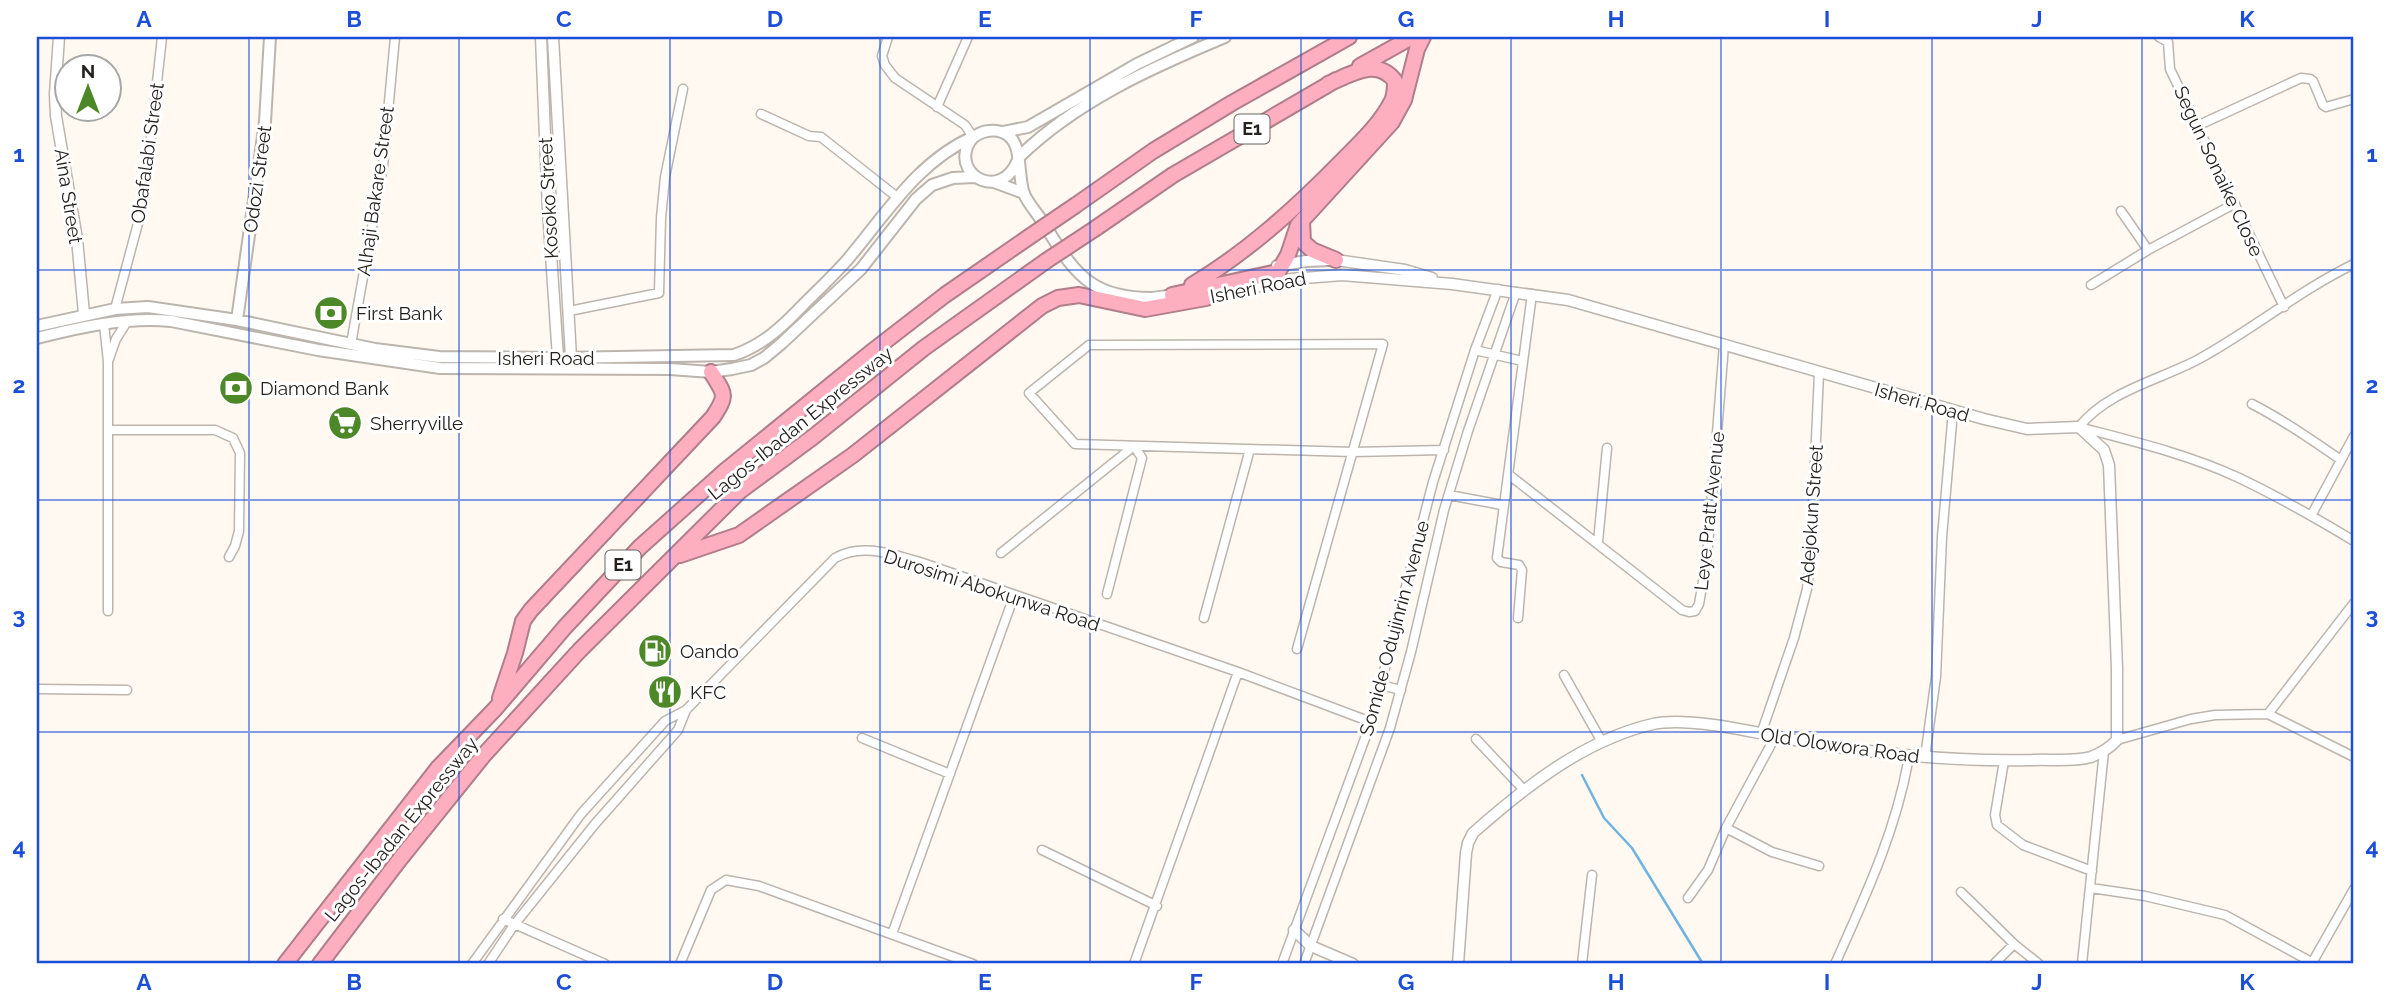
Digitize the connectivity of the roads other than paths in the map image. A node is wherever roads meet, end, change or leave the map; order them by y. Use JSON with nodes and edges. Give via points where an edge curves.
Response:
{"nodes":[{"id":1,"x":59,"y":37,"type":"edge"},
{"id":2,"x":162,"y":37,"type":"edge"},
{"id":3,"x":270,"y":37,"type":"edge"},
{"id":4,"x":395,"y":37,"type":"edge"},
{"id":5,"x":541,"y":37,"type":"edge"},
{"id":6,"x":553,"y":37,"type":"edge"},
{"id":7,"x":885,"y":37,"type":"edge"},
{"id":8,"x":968,"y":37,"type":"edge"},
{"id":9,"x":1190,"y":37,"type":"edge"},
{"id":10,"x":1225,"y":37,"type":"edge"},
{"id":11,"x":1349,"y":37,"type":"edge"},
{"id":12,"x":1412,"y":37,"type":"edge"},
{"id":13,"x":1423,"y":37,"type":"edge"},
{"id":14,"x":2159,"y":37,"type":"edge"},
{"id":15,"x":1328,"y":84,"type":"junction"},
{"id":16,"x":683,"y":89,"type":"dead end"},
{"id":17,"x":2354,"y":99,"type":"edge"},
{"id":18,"x":936,"y":107,"type":"junction"},
{"id":19,"x":761,"y":114,"type":"dead end"},
{"id":20,"x":2197,"y":126,"type":"junction"},
{"id":21,"x":1003,"y":132,"type":"junction"},
{"id":22,"x":974,"y":137,"type":"junction"},
{"id":23,"x":1018,"y":160,"type":"junction"},
{"id":24,"x":975,"y":177,"type":"junction"},
{"id":25,"x":994,"y":182,"type":"junction"},
{"id":26,"x":1024,"y":194,"type":"junction"},
{"id":27,"x":897,"y":197,"type":"junction"},
{"id":28,"x":2234,"y":204,"type":"junction"},
{"id":29,"x":562,"y":209,"type":"junction"},
{"id":30,"x":548,"y":211,"type":"junction"},
{"id":31,"x":2121,"y":211,"type":"dead end"},
{"id":32,"x":1303,"y":219,"type":"junction"},
{"id":33,"x":2148,"y":250,"type":"junction"},
{"id":34,"x":1336,"y":260,"type":"junction"},
{"id":35,"x":2354,"y":264,"type":"edge"},
{"id":36,"x":1283,"y":265,"type":"junction"},
{"id":37,"x":1073,"y":266,"type":"junction"},
{"id":38,"x":1452,"y":284,"type":"junction"},
{"id":39,"x":1192,"y":285,"type":"junction"},
{"id":40,"x":2091,"y":285,"type":"dead end"},
{"id":41,"x":1498,"y":289,"type":"junction"},
{"id":42,"x":1516,"y":292,"type":"junction"},
{"id":43,"x":1532,"y":294,"type":"junction"},
{"id":44,"x":1172,"y":295,"type":"junction"},
{"id":45,"x":1206,"y":298,"type":"junction"},
{"id":46,"x":2284,"y":307,"type":"junction"},
{"id":47,"x":115,"y":309,"type":"junction"},
{"id":48,"x":569,"y":311,"type":"junction"},
{"id":49,"x":84,"y":314,"type":"junction"},
{"id":50,"x":128,"y":320,"type":"junction"},
{"id":51,"x":237,"y":320,"type":"junction"},
{"id":52,"x":104,"y":324,"type":"junction"},
{"id":53,"x":37,"y":326,"type":"edge"},
{"id":54,"x":37,"y":338,"type":"edge"},
{"id":55,"x":351,"y":344,"type":"junction"},
{"id":56,"x":1724,"y":345,"type":"junction"},
{"id":57,"x":1475,"y":350,"type":"junction"},
{"id":58,"x":1494,"y":356,"type":"junction"},
{"id":59,"x":558,"y":358,"type":"junction"},
{"id":60,"x":571,"y":358,"type":"junction"},
{"id":61,"x":1522,"y":361,"type":"junction"},
{"id":62,"x":108,"y":362,"type":"junction"},
{"id":63,"x":711,"y":372,"type":"junction"},
{"id":64,"x":1819,"y":373,"type":"junction"},
{"id":65,"x":2252,"y":404,"type":"dead end"},
{"id":66,"x":1954,"y":411,"type":"junction"},
{"id":67,"x":2079,"y":427,"type":"junction"},
{"id":68,"x":108,"y":430,"type":"junction"},
{"id":69,"x":2354,"y":436,"type":"edge"},
{"id":70,"x":1134,"y":446,"type":"junction"},
{"id":71,"x":1607,"y":448,"type":"dead end"},
{"id":72,"x":1250,"y":449,"type":"junction"},
{"id":73,"x":1444,"y":450,"type":"junction"},
{"id":74,"x":1353,"y":452,"type":"junction"},
{"id":75,"x":2341,"y":460,"type":"junction"},
{"id":76,"x":1508,"y":474,"type":"junction"},
{"id":77,"x":1449,"y":495,"type":"junction"},
{"id":78,"x":1502,"y":505,"type":"junction"},
{"id":79,"x":2311,"y":516,"type":"junction"},
{"id":80,"x":2354,"y":541,"type":"edge"},
{"id":81,"x":1598,"y":542,"type":"junction"},
{"id":82,"x":1001,"y":552,"type":"dead end"},
{"id":83,"x":229,"y":557,"type":"dead end"},
{"id":84,"x":672,"y":558,"type":"junction"},
{"id":85,"x":1107,"y":594,"type":"dead end"},
{"id":86,"x":1014,"y":596,"type":"junction"},
{"id":87,"x":2354,"y":603,"type":"edge"},
{"id":88,"x":108,"y":611,"type":"dead end"},
{"id":89,"x":1204,"y":618,"type":"dead end"},
{"id":90,"x":1518,"y":618,"type":"dead end"},
{"id":91,"x":1297,"y":649,"type":"dead end"},
{"id":92,"x":1238,"y":672,"type":"junction"},
{"id":93,"x":1564,"y":675,"type":"dead end"},
{"id":94,"x":1381,"y":685,"type":"junction"},
{"id":95,"x":37,"y":689,"type":"edge"},
{"id":96,"x":127,"y":690,"type":"dead end"},
{"id":97,"x":1401,"y":690,"type":"junction"},
{"id":98,"x":495,"y":709,"type":"junction"},
{"id":99,"x":686,"y":710,"type":"junction"},
{"id":100,"x":2267,"y":714,"type":"junction"},
{"id":101,"x":1371,"y":722,"type":"junction"},
{"id":102,"x":1761,"y":734,"type":"junction"},
{"id":103,"x":1775,"y":737,"type":"junction"},
{"id":104,"x":862,"y":738,"type":"dead end"},
{"id":105,"x":1476,"y":738,"type":"dead end"},
{"id":106,"x":2117,"y":740,"type":"junction"},
{"id":107,"x":1602,"y":742,"type":"junction"},
{"id":108,"x":2104,"y":751,"type":"junction"},
{"id":109,"x":1909,"y":756,"type":"junction"},
{"id":110,"x":1924,"y":757,"type":"junction"},
{"id":111,"x":2354,"y":757,"type":"edge"},
{"id":112,"x":2004,"y":761,"type":"junction"},
{"id":113,"x":950,"y":774,"type":"junction"},
{"id":114,"x":1524,"y":790,"type":"junction"},
{"id":115,"x":1726,"y":828,"type":"junction"},
{"id":116,"x":1042,"y":850,"type":"dead end"},
{"id":117,"x":1819,"y":866,"type":"dead end"},
{"id":118,"x":2092,"y":871,"type":"junction"},
{"id":119,"x":1592,"y":875,"type":"dead end"},
{"id":120,"x":2091,"y":888,"type":"junction"},
{"id":121,"x":2354,"y":889,"type":"edge"},
{"id":122,"x":1961,"y":891,"type":"dead end"},
{"id":123,"x":1688,"y":898,"type":"dead end"},
{"id":124,"x":1157,"y":906,"type":"junction"},
{"id":125,"x":503,"y":919,"type":"junction"},
{"id":126,"x":514,"y":925,"type":"junction"},
{"id":127,"x":1294,"y":930,"type":"junction"},
{"id":128,"x":892,"y":934,"type":"junction"},
{"id":129,"x":2014,"y":944,"type":"junction"},
{"id":130,"x":1311,"y":946,"type":"junction"},
{"id":131,"x":1462,"y":963,"type":"edge"},
{"id":132,"x":2084,"y":963,"type":"edge"},
{"id":133,"x":2313,"y":963,"type":"edge"},
{"id":134,"x":285,"y":964,"type":"edge"},
{"id":135,"x":320,"y":964,"type":"edge"},
{"id":136,"x":472,"y":964,"type":"edge"},
{"id":137,"x":488,"y":964,"type":"edge"},
{"id":138,"x":605,"y":964,"type":"edge"},
{"id":139,"x":680,"y":964,"type":"edge"},
{"id":140,"x":973,"y":964,"type":"edge"},
{"id":141,"x":1134,"y":964,"type":"edge"},
{"id":142,"x":1282,"y":964,"type":"edge"},
{"id":143,"x":1304,"y":964,"type":"edge"},
{"id":144,"x":1353,"y":964,"type":"edge"},
{"id":145,"x":1582,"y":964,"type":"edge"},
{"id":146,"x":1835,"y":964,"type":"edge"},
{"id":147,"x":1994,"y":964,"type":"edge"},
{"id":148,"x":2039,"y":964,"type":"edge"}],
"edges":[{"from":1,"to":49,"type":"street","name":"Aina Street","via":[[56,116],[77,239]]},
{"from":2,"to":47,"type":"street","name":"Obafalabi Street","via":[[144,201]]},
{"from":3,"to":51,"type":"main road","name":"Odozi Street","via":[[265,122]]},
{"from":4,"to":55,"type":"street","name":"Alhaji Bakare Street","via":[[383,166]]},
{"from":5,"to":30,"type":"street","name":"Kosoko Street"},
{"from":6,"to":29,"type":"street","name":"Kosoko Street"},
{"from":7,"to":18,"type":"street","via":[[885,65],[895,78]]},
{"from":8,"to":18,"type":"street"},
{"from":9,"to":21,"type":"main road","via":[[1028,127]]},
{"from":10,"to":23,"type":"main road","via":[[1124,81],[1052,129]]},
{"from":11,"to":98,"type":"highway","name":"Lagos-Ibadan Expressway","number":"E1","bridge":true,"via":[[1153,151],[945,295],[725,471],[640,547]]},
{"from":12,"to":15,"type":"highway","name":"Lagos-Ibadan Expressway","number":"E1"},
{"from":13,"to":32,"type":"highway","via":[[1404,100],[1392,122]]},
{"from":14,"to":20,"type":"street","name":"Segun Sonaike Close","via":[[2168,42],[2170,69]]},
{"from":15,"to":39,"type":"highway","via":[[1371,68],[1381,68],[1395,80],[1393,99],[1384,115],[1329,174],[1246,248]]},
{"from":15,"to":84,"type":"highway","name":"Lagos-Ibadan Expressway","number":"E1","bridge":true,"via":[[1173,175],[955,325],[740,491]]},
{"from":16,"to":48,"type":"street","via":[[665,177],[659,293]]},
{"from":17,"to":20,"type":"street","via":[[2326,107],[2313,81],[2301,78]]},
{"from":18,"to":22,"type":"street","via":[[965,125]]},
{"from":19,"to":27,"type":"street","via":[[798,132],[821,137]]},
{"from":20,"to":28,"type":"street","name":"Segun Sonaike Close"},
{"from":21,"to":22,"type":"main road","name":"Isheri Road","via":[[988,130]]},
{"from":21,"to":23,"type":"main road","name":"Isheri Road","via":[[1012,138]]},
{"from":22,"to":24,"type":"main road","via":[[965,157]]},
{"from":22,"to":27,"type":"main road","name":"Isheri Road","via":[[928,165]]},
{"from":23,"to":25,"type":"main road","via":[[1005,179]]},
{"from":23,"to":26,"type":"main road","name":"Isheri Road"},
{"from":24,"to":25,"type":"main road","name":"Isheri Road"},
{"from":24,"to":63,"type":"main road","name":"Isheri Road","via":[[953,178],[916,199],[862,269],[764,358]]},
{"from":25,"to":26,"type":"main road","name":"Isheri Road"},
{"from":26,"to":37,"type":"main road","name":"Isheri Road"},
{"from":27,"to":60,"type":"main road","name":"Isheri Road","via":[[846,261],[776,333],[751,349],[698,357]]},
{"from":28,"to":33,"type":"street"},
{"from":28,"to":46,"type":"street","name":"Segun Sonaike Close"},
{"from":29,"to":30,"type":"street"},
{"from":29,"to":48,"type":"street","name":"Kosoko Street"},
{"from":30,"to":59,"type":"street","name":"Kosoko Street"},
{"from":31,"to":33,"type":"street"},
{"from":32,"to":34,"type":"highway","via":[[1303,242]]},
{"from":32,"to":36,"type":"highway"},
{"from":33,"to":40,"type":"street"},
{"from":34,"to":36,"type":"main road","name":"Isheri Road"},
{"from":34,"to":38,"type":"street","name":"Isheri Road","via":[[1405,270]]},
{"from":35,"to":46,"type":"street"},
{"from":36,"to":39,"type":"main road","name":"Isheri Road"},
{"from":36,"to":44,"type":"highway","via":[[1278,272]]},
{"from":37,"to":39,"type":"main road","name":"Isheri Road","via":[[1118,289],[1160,291]]},
{"from":37,"to":44,"type":"main road","name":"Isheri Road","via":[[1091,284],[1111,293]]},
{"from":38,"to":41,"type":"street","name":"Isheri Road"},
{"from":38,"to":45,"type":"street","name":"Isheri Road","via":[[1313,276]]},
{"from":41,"to":42,"type":"street","name":"Isheri Road"},
{"from":41,"to":57,"type":"street","name":"Somide Odujinrin Avenue"},
{"from":42,"to":43,"type":"street","name":"Isheri Road"},
{"from":42,"to":58,"type":"street"},
{"from":43,"to":56,"type":"street","name":"Isheri Road"},
{"from":43,"to":61,"type":"street"},
{"from":44,"to":45,"type":"main road","name":"Isheri Road"},
{"from":45,"to":84,"type":"highway","via":[[1145,309],[1079,295],[1058,298],[853,455],[739,535]]},
{"from":46,"to":67,"type":"street","via":[[2199,359],[2114,399]]},
{"from":47,"to":49,"type":"main road","name":"Isheri Road"},
{"from":47,"to":51,"type":"main road","name":"Isheri Road","via":[[172,309]]},
{"from":48,"to":60,"type":"street","name":"Kosoko Street"},
{"from":49,"to":53,"type":"main road","name":"Isheri Road"},
{"from":50,"to":52,"type":"main road","name":"Isheri Road"},
{"from":50,"to":62,"type":"street"},
{"from":50,"to":63,"type":"main road","name":"Isheri Road","via":[[171,321],[440,368]]},
{"from":51,"to":55,"type":"main road","name":"Isheri Road"},
{"from":52,"to":54,"type":"main road","name":"Isheri Road"},
{"from":52,"to":62,"type":"street"},
{"from":55,"to":59,"type":"main road","name":"Isheri Road","via":[[439,356]]},
{"from":56,"to":64,"type":"street","name":"Isheri Road"},
{"from":56,"to":81,"type":"street","name":"Leye Pratt Avenue","via":[[1707,558],[1695,611],[1682,610]]},
{"from":57,"to":58,"type":"street"},
{"from":57,"to":73,"type":"street","name":"Somide Odujinrin Avenue"},
{"from":58,"to":61,"type":"street"},
{"from":58,"to":77,"type":"street"},
{"from":59,"to":60,"type":"main road","name":"Isheri Road"},
{"from":61,"to":76,"type":"street"},
{"from":62,"to":68,"type":"street"},
{"from":63,"to":98,"type":"highway","via":[[723,392],[719,408],[531,610],[523,621]]},
{"from":64,"to":66,"type":"street","name":"Isheri Road"},
{"from":64,"to":102,"type":"street","name":"Adejokun Street","via":[[1807,589]]},
{"from":65,"to":75,"type":"street"},
{"from":66,"to":67,"type":"street","name":"Isheri Road","via":[[2027,429]]},
{"from":66,"to":110,"type":"street","via":[[1936,677]]},
{"from":67,"to":79,"type":"street","via":[[2225,472]]},
{"from":67,"to":106,"type":"street","via":[[2104,450],[2109,466]]},
{"from":68,"to":83,"type":"street","via":[[215,430],[233,438],[240,453],[239,531]]},
{"from":68,"to":88,"type":"street"},
{"from":69,"to":75,"type":"street"},
{"from":70,"to":72,"type":"street"},
{"from":70,"to":74,"type":"street","via":[[1075,444],[1029,393],[1089,345],[1383,344]]},
{"from":70,"to":82,"type":"street"},
{"from":70,"to":85,"type":"street","via":[[1142,458]]},
{"from":71,"to":81,"type":"street"},
{"from":72,"to":74,"type":"street"},
{"from":72,"to":89,"type":"street"},
{"from":73,"to":74,"type":"street"},
{"from":73,"to":94,"type":"street","name":"Somide Odujinrin Avenue"},
{"from":74,"to":91,"type":"street"},
{"from":75,"to":79,"type":"street"},
{"from":76,"to":78,"type":"street"},
{"from":76,"to":81,"type":"street","name":"Leye Pratt Avenue"},
{"from":77,"to":78,"type":"street"},
{"from":77,"to":97,"type":"street"},
{"from":78,"to":90,"type":"street","via":[[1497,558],[1522,570]]},
{"from":79,"to":80,"type":"street"},
{"from":84,"to":135,"type":"highway","name":"Lagos-Ibadan Expressway","number":"E1","via":[[483,756]]},
{"from":86,"to":92,"type":"street","name":"Durosimi Abokunwa Road"},
{"from":86,"to":99,"type":"street","name":"Durosimi Abokunwa Road","via":[[889,554],[860,549],[845,552]]},
{"from":86,"to":113,"type":"street"},
{"from":87,"to":100,"type":"street"},
{"from":92,"to":101,"type":"street","name":"Durosimi Abokunwa Road"},
{"from":92,"to":124,"type":"street"},
{"from":93,"to":107,"type":"street"},
{"from":94,"to":97,"type":"street"},
{"from":94,"to":101,"type":"street","name":"Somide Odujinrin Avenue"},
{"from":95,"to":96,"type":"street"},
{"from":97,"to":130,"type":"street"},
{"from":98,"to":134,"type":"highway","name":"Lagos-Ibadan Expressway","number":"E1","via":[[438,768]]},
{"from":99,"to":125,"type":"street","via":[[664,721],[581,814]]},
{"from":99,"to":126,"type":"street","name":"Durosimi Abokunwa Road","via":[[677,730]]},
{"from":100,"to":106,"type":"street","name":"Old Olowora Road","via":[[2191,719]]},
{"from":100,"to":111,"type":"street","name":"Old Olowora Road"},
{"from":101,"to":127,"type":"street","name":"Somide Odujinrin Avenue"},
{"from":102,"to":103,"type":"street","name":"Old Olowora Road"},
{"from":102,"to":107,"type":"street","name":"Old Olowora Road","via":[[1673,722],[1645,726]]},
{"from":103,"to":109,"type":"street","name":"Old Olowora Road"},
{"from":103,"to":115,"type":"street"},
{"from":104,"to":113,"type":"street"},
{"from":105,"to":114,"type":"street"},
{"from":106,"to":108,"type":"street","name":"Old Olowora Road"},
{"from":107,"to":114,"type":"street","name":"Old Olowora Road"},
{"from":108,"to":112,"type":"street","name":"Old Olowora Road","via":[[2079,758]]},
{"from":108,"to":118,"type":"street"},
{"from":109,"to":110,"type":"street","name":"Old Olowora Road"},
{"from":109,"to":146,"type":"street","via":[[1903,793]]},
{"from":110,"to":112,"type":"street","name":"Old Olowora Road"},
{"from":112,"to":118,"type":"street","via":[[1997,825],[2023,845]]},
{"from":113,"to":128,"type":"street"},
{"from":114,"to":131,"type":"street","name":"Old Olowora Road","via":[[1473,833],[1468,843]]},
{"from":115,"to":117,"type":"street","via":[[1772,852]]},
{"from":115,"to":123,"type":"street","via":[[1708,870]]},
{"from":116,"to":124,"type":"street"},
{"from":118,"to":120,"type":"street"},
{"from":119,"to":145,"type":"street"},
{"from":120,"to":132,"type":"street"},
{"from":120,"to":133,"type":"street","via":[[2225,915]]},
{"from":121,"to":133,"type":"street"},
{"from":122,"to":129,"type":"street"},
{"from":124,"to":141,"type":"street"},
{"from":125,"to":126,"type":"street"},
{"from":125,"to":136,"type":"street"},
{"from":126,"to":137,"type":"street","name":"Durosimi Abokunwa Road"},
{"from":126,"to":138,"type":"street"},
{"from":127,"to":130,"type":"street"},
{"from":127,"to":142,"type":"street","name":"Somide Odujinrin Avenue"},
{"from":128,"to":139,"type":"street","via":[[759,886],[726,880],[711,890]]},
{"from":128,"to":140,"type":"street"},
{"from":129,"to":147,"type":"street"},
{"from":129,"to":148,"type":"street"},
{"from":130,"to":143,"type":"street"},
{"from":130,"to":144,"type":"street"}]}
